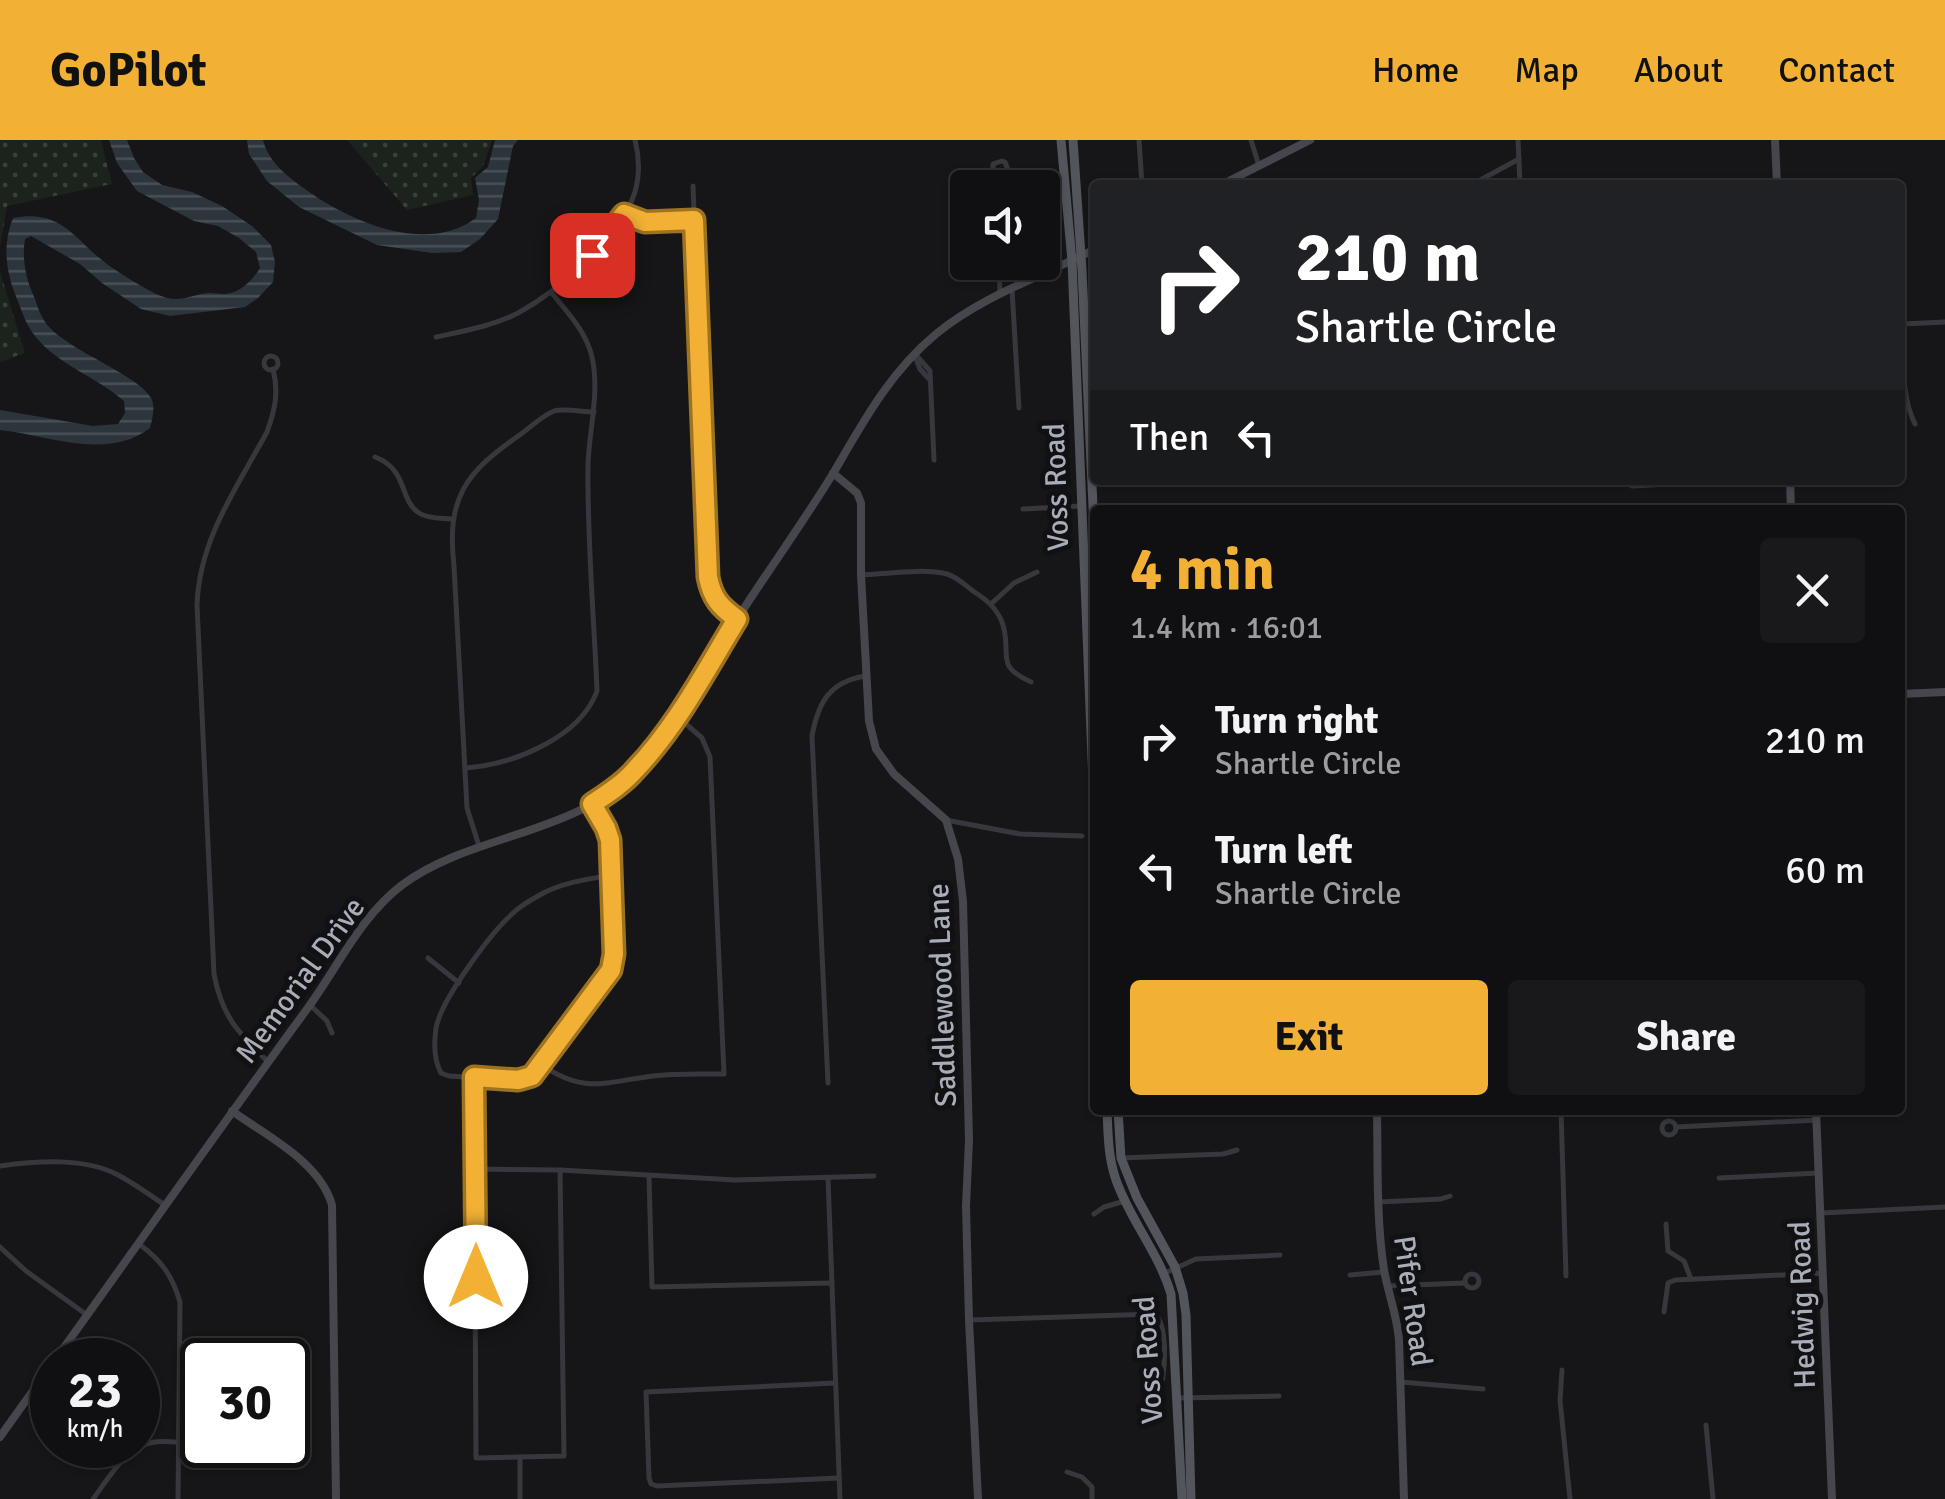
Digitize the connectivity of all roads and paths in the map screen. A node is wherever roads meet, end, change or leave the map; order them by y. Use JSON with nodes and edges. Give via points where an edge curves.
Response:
{"nodes":[{"id":1,"x":635,"y":140,"type":"edge"},
{"id":2,"x":1061,"y":140,"type":"edge"},
{"id":3,"x":1073,"y":140,"type":"edge"},
{"id":4,"x":1139,"y":140,"type":"edge"},
{"id":5,"x":1251,"y":140,"type":"edge"},
{"id":6,"x":1310,"y":140,"type":"edge"},
{"id":7,"x":1518,"y":140,"type":"edge"},
{"id":8,"x":1775,"y":140,"type":"edge"},
{"id":9,"x":1519,"y":159,"type":"junction"},
{"id":10,"x":1259,"y":166,"type":"junction"},
{"id":11,"x":1142,"y":180,"type":"edge"},
{"id":12,"x":1240,"y":180,"type":"edge"},
{"id":13,"x":1480,"y":180,"type":"edge"},
{"id":14,"x":1520,"y":180,"type":"edge"},
{"id":15,"x":1777,"y":180,"type":"edge"},
{"id":16,"x":693,"y":186,"type":"dead end"},
{"id":17,"x":624,"y":214,"type":"junction"},
{"id":18,"x":694,"y":220,"type":"junction"},
{"id":19,"x":1090,"y":251,"type":"edge"},
{"id":20,"x":1076,"y":258,"type":"junction"},
{"id":21,"x":1000,"y":280,"type":"edge"},
{"id":22,"x":1012,"y":289,"type":"junction"},
{"id":23,"x":551,"y":292,"type":"junction"},
{"id":24,"x":1000,"y":296,"type":"junction"},
{"id":25,"x":1945,"y":322,"type":"edge"},
{"id":26,"x":1905,"y":324,"type":"edge"},
{"id":27,"x":436,"y":337,"type":"dead end"},
{"id":28,"x":914,"y":354,"type":"junction"},
{"id":29,"x":273,"y":369,"type":"dead end"},
{"id":30,"x":1905,"y":382,"type":"edge"},
{"id":31,"x":1019,"y":408,"type":"dead end"},
{"id":32,"x":594,"y":412,"type":"junction"},
{"id":33,"x":1915,"y":424,"type":"dead end"},
{"id":34,"x":1090,"y":450,"type":"edge"},
{"id":35,"x":376,"y":457,"type":"dead end"},
{"id":36,"x":934,"y":460,"type":"dead end"},
{"id":37,"x":833,"y":473,"type":"junction"},
{"id":38,"x":1093,"y":485,"type":"edge"},
{"id":39,"x":1651,"y":485,"type":"edge"},
{"id":40,"x":1632,"y":486,"type":"dead end"},
{"id":41,"x":1090,"y":505,"type":"edge"},
{"id":42,"x":1094,"y":505,"type":"edge"},
{"id":43,"x":1082,"y":506,"type":"junction"},
{"id":44,"x":1022,"y":510,"type":"dead end"},
{"id":45,"x":453,"y":520,"type":"junction"},
{"id":46,"x":1037,"y":572,"type":"dead end"},
{"id":47,"x":861,"y":575,"type":"junction"},
{"id":48,"x":991,"y":604,"type":"junction"},
{"id":49,"x":1090,"y":607,"type":"edge"},
{"id":50,"x":737,"y":619,"type":"junction"},
{"id":51,"x":865,"y":676,"type":"junction"},
{"id":52,"x":1031,"y":682,"type":"dead end"},
{"id":53,"x":1945,"y":692,"type":"edge"},
{"id":54,"x":1905,"y":694,"type":"edge"},
{"id":55,"x":678,"y":716,"type":"junction"},
{"id":56,"x":465,"y":768,"type":"junction"},
{"id":57,"x":592,"y":804,"type":"junction"},
{"id":58,"x":946,"y":820,"type":"junction"},
{"id":59,"x":1082,"y":836,"type":"dead end"},
{"id":60,"x":479,"y":847,"type":"junction"},
{"id":61,"x":612,"y":875,"type":"junction"},
{"id":62,"x":428,"y":958,"type":"dead end"},
{"id":63,"x":459,"y":983,"type":"junction"},
{"id":64,"x":310,"y":1005,"type":"junction"},
{"id":65,"x":332,"y":1033,"type":"dead end"},
{"id":66,"x":268,"y":1062,"type":"junction"},
{"id":67,"x":540,"y":1064,"type":"junction"},
{"id":68,"x":474,"y":1077,"type":"junction"},
{"id":69,"x":828,"y":1082,"type":"dead end"},
{"id":70,"x":232,"y":1112,"type":"junction"},
{"id":71,"x":1108,"y":1115,"type":"edge"},
{"id":72,"x":1117,"y":1115,"type":"edge"},
{"id":73,"x":1377,"y":1115,"type":"edge"},
{"id":74,"x":1561,"y":1115,"type":"edge"},
{"id":75,"x":1816,"y":1115,"type":"edge"},
{"id":76,"x":1816,"y":1120,"type":"junction"},
{"id":77,"x":1676,"y":1127,"type":"dead end"},
{"id":78,"x":1114,"y":1141,"type":"junction"},
{"id":79,"x":1237,"y":1150,"type":"dead end"},
{"id":80,"x":1121,"y":1158,"type":"junction"},
{"id":81,"x":0,"y":1166,"type":"edge"},
{"id":82,"x":475,"y":1169,"type":"junction"},
{"id":83,"x":560,"y":1170,"type":"junction"},
{"id":84,"x":1819,"y":1173,"type":"junction"},
{"id":85,"x":649,"y":1176,"type":"junction"},
{"id":86,"x":874,"y":1176,"type":"dead end"},
{"id":87,"x":828,"y":1178,"type":"junction"},
{"id":88,"x":1718,"y":1178,"type":"dead end"},
{"id":89,"x":1450,"y":1196,"type":"dead end"},
{"id":90,"x":1125,"y":1201,"type":"junction"},
{"id":91,"x":1379,"y":1202,"type":"junction"},
{"id":92,"x":166,"y":1206,"type":"junction"},
{"id":93,"x":1945,"y":1206,"type":"edge"},
{"id":94,"x":1821,"y":1212,"type":"junction"},
{"id":95,"x":1094,"y":1214,"type":"dead end"},
{"id":96,"x":1666,"y":1224,"type":"dead end"},
{"id":97,"x":139,"y":1244,"type":"junction"},
{"id":98,"x":0,"y":1247,"type":"edge"},
{"id":99,"x":1280,"y":1255,"type":"dead end"},
{"id":100,"x":1170,"y":1270,"type":"junction"},
{"id":101,"x":1384,"y":1272,"type":"junction"},
{"id":102,"x":1823,"y":1273,"type":"junction"},
{"id":103,"x":1350,"y":1275,"type":"dead end"},
{"id":104,"x":1566,"y":1276,"type":"dead end"},
{"id":105,"x":1691,"y":1279,"type":"junction"},
{"id":106,"x":832,"y":1282,"type":"junction"},
{"id":107,"x":1465,"y":1282,"type":"dead end"},
{"id":108,"x":1387,"y":1286,"type":"junction"},
{"id":109,"x":1664,"y":1312,"type":"dead end"},
{"id":110,"x":88,"y":1315,"type":"junction"},
{"id":111,"x":969,"y":1320,"type":"junction"},
{"id":112,"x":71,"y":1338,"type":"edge"},
{"id":113,"x":1562,"y":1370,"type":"dead end"},
{"id":114,"x":1401,"y":1382,"type":"junction"},
{"id":115,"x":835,"y":1383,"type":"junction"},
{"id":116,"x":1482,"y":1389,"type":"dead end"},
{"id":117,"x":1159,"y":1393,"type":"dead end"},
{"id":118,"x":30,"y":1395,"type":"edge"},
{"id":119,"x":1279,"y":1396,"type":"dead end"},
{"id":120,"x":1182,"y":1398,"type":"junction"},
{"id":121,"x":1706,"y":1425,"type":"dead end"},
{"id":122,"x":0,"y":1437,"type":"edge"},
{"id":123,"x":179,"y":1442,"type":"junction"},
{"id":124,"x":520,"y":1457,"type":"junction"},
{"id":125,"x":1067,"y":1472,"type":"dead end"},
{"id":126,"x":839,"y":1478,"type":"junction"},
{"id":127,"x":93,"y":1499,"type":"edge"},
{"id":128,"x":178,"y":1499,"type":"edge"},
{"id":129,"x":336,"y":1499,"type":"edge"},
{"id":130,"x":520,"y":1499,"type":"edge"},
{"id":131,"x":840,"y":1499,"type":"edge"},
{"id":132,"x":978,"y":1499,"type":"edge"},
{"id":133,"x":1092,"y":1499,"type":"edge"},
{"id":134,"x":1182,"y":1499,"type":"edge"},
{"id":135,"x":1191,"y":1499,"type":"edge"},
{"id":136,"x":1404,"y":1499,"type":"edge"},
{"id":137,"x":1570,"y":1499,"type":"edge"},
{"id":138,"x":1713,"y":1499,"type":"edge"},
{"id":139,"x":1832,"y":1499,"type":"edge"}],
"edges":[{"from":1,"to":17,"type":"street","via":[[639,173]]},
{"from":2,"to":20,"type":"main road","name":"Voss Road"},
{"from":3,"to":20,"type":"main road","name":"Voss Road"},
{"from":4,"to":11,"type":"street"},
{"from":5,"to":10,"type":"street"},
{"from":6,"to":10,"type":"street"},
{"from":7,"to":9,"type":"street"},
{"from":8,"to":15,"type":"street"},
{"from":9,"to":13,"type":"street"},
{"from":9,"to":14,"type":"street"},
{"from":10,"to":12,"type":"street"},
{"from":16,"to":18,"type":"street"},
{"from":17,"to":18,"type":"street","via":[[645,222]]},
{"from":17,"to":23,"type":"street"},
{"from":18,"to":50,"type":"street","via":[[708,577],[717,602]]},
{"from":19,"to":20,"type":"street","name":"Memorial Drive"},
{"from":20,"to":22,"type":"street","name":"Memorial Drive"},
{"from":20,"to":34,"type":"main road","name":"Voss Road"},
{"from":20,"to":43,"type":"main road","name":"Voss Road"},
{"from":21,"to":24,"type":"street"},
{"from":22,"to":24,"type":"street","name":"Memorial Drive"},
{"from":22,"to":31,"type":"street"},
{"from":23,"to":27,"type":"street","via":[[515,315]]},
{"from":23,"to":32,"type":"street","via":[[588,343]]},
{"from":24,"to":28,"type":"street","name":"Memorial Drive","via":[[954,320]]},
{"from":25,"to":26,"type":"street"},
{"from":28,"to":36,"type":"street","via":[[930,371]]},
{"from":28,"to":37,"type":"street","name":"Memorial Drive"},
{"from":29,"to":66,"type":"street","via":[[274,414],[209,538],[198,581],[214,974],[228,1018]]},
{"from":30,"to":33,"type":"street"},
{"from":32,"to":45,"type":"street","via":[[552,412],[500,448],[468,480]]},
{"from":32,"to":56,"type":"street","via":[[588,462],[593,702],[561,735],[502,763]]},
{"from":35,"to":45,"type":"street","via":[[394,468],[419,513]]},
{"from":37,"to":47,"type":"street","via":[[861,503]]},
{"from":37,"to":50,"type":"street","name":"Memorial Drive"},
{"from":38,"to":42,"type":"main road","name":"Voss Road"},
{"from":39,"to":40,"type":"street"},
{"from":41,"to":43,"type":"street"},
{"from":43,"to":44,"type":"street"},
{"from":43,"to":49,"type":"main road","name":"Voss Road"},
{"from":45,"to":56,"type":"street"},
{"from":46,"to":48,"type":"street"},
{"from":47,"to":48,"type":"street","via":[[944,574]]},
{"from":47,"to":51,"type":"street"},
{"from":48,"to":52,"type":"street","via":[[1004,628],[1008,667]]},
{"from":50,"to":55,"type":"street","name":"Memorial Drive"},
{"from":51,"to":58,"type":"street","via":[[876,749]]},
{"from":51,"to":69,"type":"street","via":[[828,694],[812,736]]},
{"from":53,"to":54,"type":"street"},
{"from":55,"to":57,"type":"street","name":"Memorial Drive","via":[[636,770]]},
{"from":55,"to":67,"type":"street","via":[[702,738],[710,757],[724,1074],[577,1084]]},
{"from":56,"to":60,"type":"street","via":[[467,808]]},
{"from":57,"to":60,"type":"street","name":"Memorial Drive"},
{"from":57,"to":61,"type":"street","via":[[610,840]]},
{"from":58,"to":59,"type":"street","via":[[1020,834]]},
{"from":58,"to":111,"type":"street","name":"Saddlewood Lane","via":[[963,901]]},
{"from":60,"to":64,"type":"street","name":"Memorial Drive","via":[[438,862],[402,886],[367,919]]},
{"from":61,"to":63,"type":"street","via":[[554,889],[513,913]]},
{"from":61,"to":67,"type":"street","via":[[611,970]]},
{"from":62,"to":63,"type":"street"},
{"from":63,"to":68,"type":"street","via":[[440,1016],[436,1057],[441,1074]]},
{"from":64,"to":65,"type":"street"},
{"from":64,"to":66,"type":"street","name":"Memorial Drive"},
{"from":66,"to":70,"type":"street","name":"Memorial Drive"},
{"from":67,"to":68,"type":"street","via":[[525,1079]]},
{"from":68,"to":82,"type":"street"},
{"from":70,"to":92,"type":"street","name":"Memorial Drive"},
{"from":70,"to":129,"type":"street","via":[[302,1161],[328,1192],[334,1220]]},
{"from":71,"to":78,"type":"main road","name":"Voss Road"},
{"from":72,"to":78,"type":"main road","name":"Voss Road"},
{"from":73,"to":91,"type":"street","name":"Pifer Road"},
{"from":74,"to":104,"type":"street"},
{"from":75,"to":76,"type":"street","name":"Hedwig Road"},
{"from":76,"to":77,"type":"street"},
{"from":76,"to":84,"type":"street","name":"Hedwig Road"},
{"from":78,"to":80,"type":"main road","name":"Voss Road"},
{"from":78,"to":90,"type":"main road","name":"Voss Road","via":[[1110,1160]]},
{"from":79,"to":80,"type":"street"},
{"from":80,"to":100,"type":"main road","name":"Voss Road"},
{"from":81,"to":92,"type":"street","via":[[88,1164],[116,1173]]},
{"from":82,"to":83,"type":"street"},
{"from":82,"to":124,"type":"street","via":[[476,1458]]},
{"from":83,"to":85,"type":"street"},
{"from":83,"to":124,"type":"street","via":[[564,1456]]},
{"from":84,"to":88,"type":"street"},
{"from":84,"to":94,"type":"street","name":"Hedwig Road"},
{"from":85,"to":87,"type":"street"},
{"from":85,"to":106,"type":"street","via":[[652,1287]]},
{"from":86,"to":87,"type":"street"},
{"from":87,"to":106,"type":"street"},
{"from":89,"to":91,"type":"street"},
{"from":90,"to":95,"type":"street"},
{"from":90,"to":100,"type":"main road","name":"Voss Road"},
{"from":91,"to":101,"type":"street","name":"Pifer Road"},
{"from":92,"to":97,"type":"street","name":"Memorial Drive"},
{"from":93,"to":94,"type":"street"},
{"from":94,"to":102,"type":"street","name":"Hedwig Road"},
{"from":96,"to":105,"type":"street","via":[[1668,1252],[1684,1262]]},
{"from":97,"to":110,"type":"street","name":"Memorial Drive"},
{"from":97,"to":123,"type":"street","via":[[169,1272],[180,1302]]},
{"from":98,"to":110,"type":"street"},
{"from":99,"to":100,"type":"street","via":[[1196,1259]]},
{"from":100,"to":120,"type":"main road","name":"Voss Road","via":[[1186,1315]]},
{"from":101,"to":103,"type":"street"},
{"from":101,"to":108,"type":"street","name":"Pifer Road"},
{"from":102,"to":105,"type":"street"},
{"from":102,"to":139,"type":"street","name":"Hedwig Road"},
{"from":105,"to":109,"type":"street","via":[[1668,1283]]},
{"from":106,"to":115,"type":"street"},
{"from":107,"to":108,"type":"street"},
{"from":108,"to":114,"type":"street","name":"Pifer Road","via":[[1397,1319]]},
{"from":110,"to":112,"type":"street","name":"Memorial Drive"},
{"from":111,"to":117,"type":"street","via":[[1155,1314],[1162,1328]]},
{"from":111,"to":132,"type":"street","name":"Saddlewood Lane"},
{"from":113,"to":137,"type":"street"},
{"from":114,"to":116,"type":"street"},
{"from":114,"to":136,"type":"street","name":"Pifer Road"},
{"from":115,"to":126,"type":"street"},
{"from":115,"to":126,"type":"street","via":[[646,1392],[649,1478],[657,1486]]},
{"from":118,"to":122,"type":"street","name":"Memorial Drive"},
{"from":119,"to":120,"type":"street"},
{"from":120,"to":134,"type":"main road","name":"Voss Road"},
{"from":120,"to":135,"type":"main road","name":"Voss Road"},
{"from":121,"to":138,"type":"street"},
{"from":123,"to":127,"type":"street","via":[[138,1448]]},
{"from":123,"to":128,"type":"street"},
{"from":124,"to":130,"type":"street"},
{"from":125,"to":133,"type":"street","via":[[1092,1487]]},
{"from":126,"to":131,"type":"street"}]}
